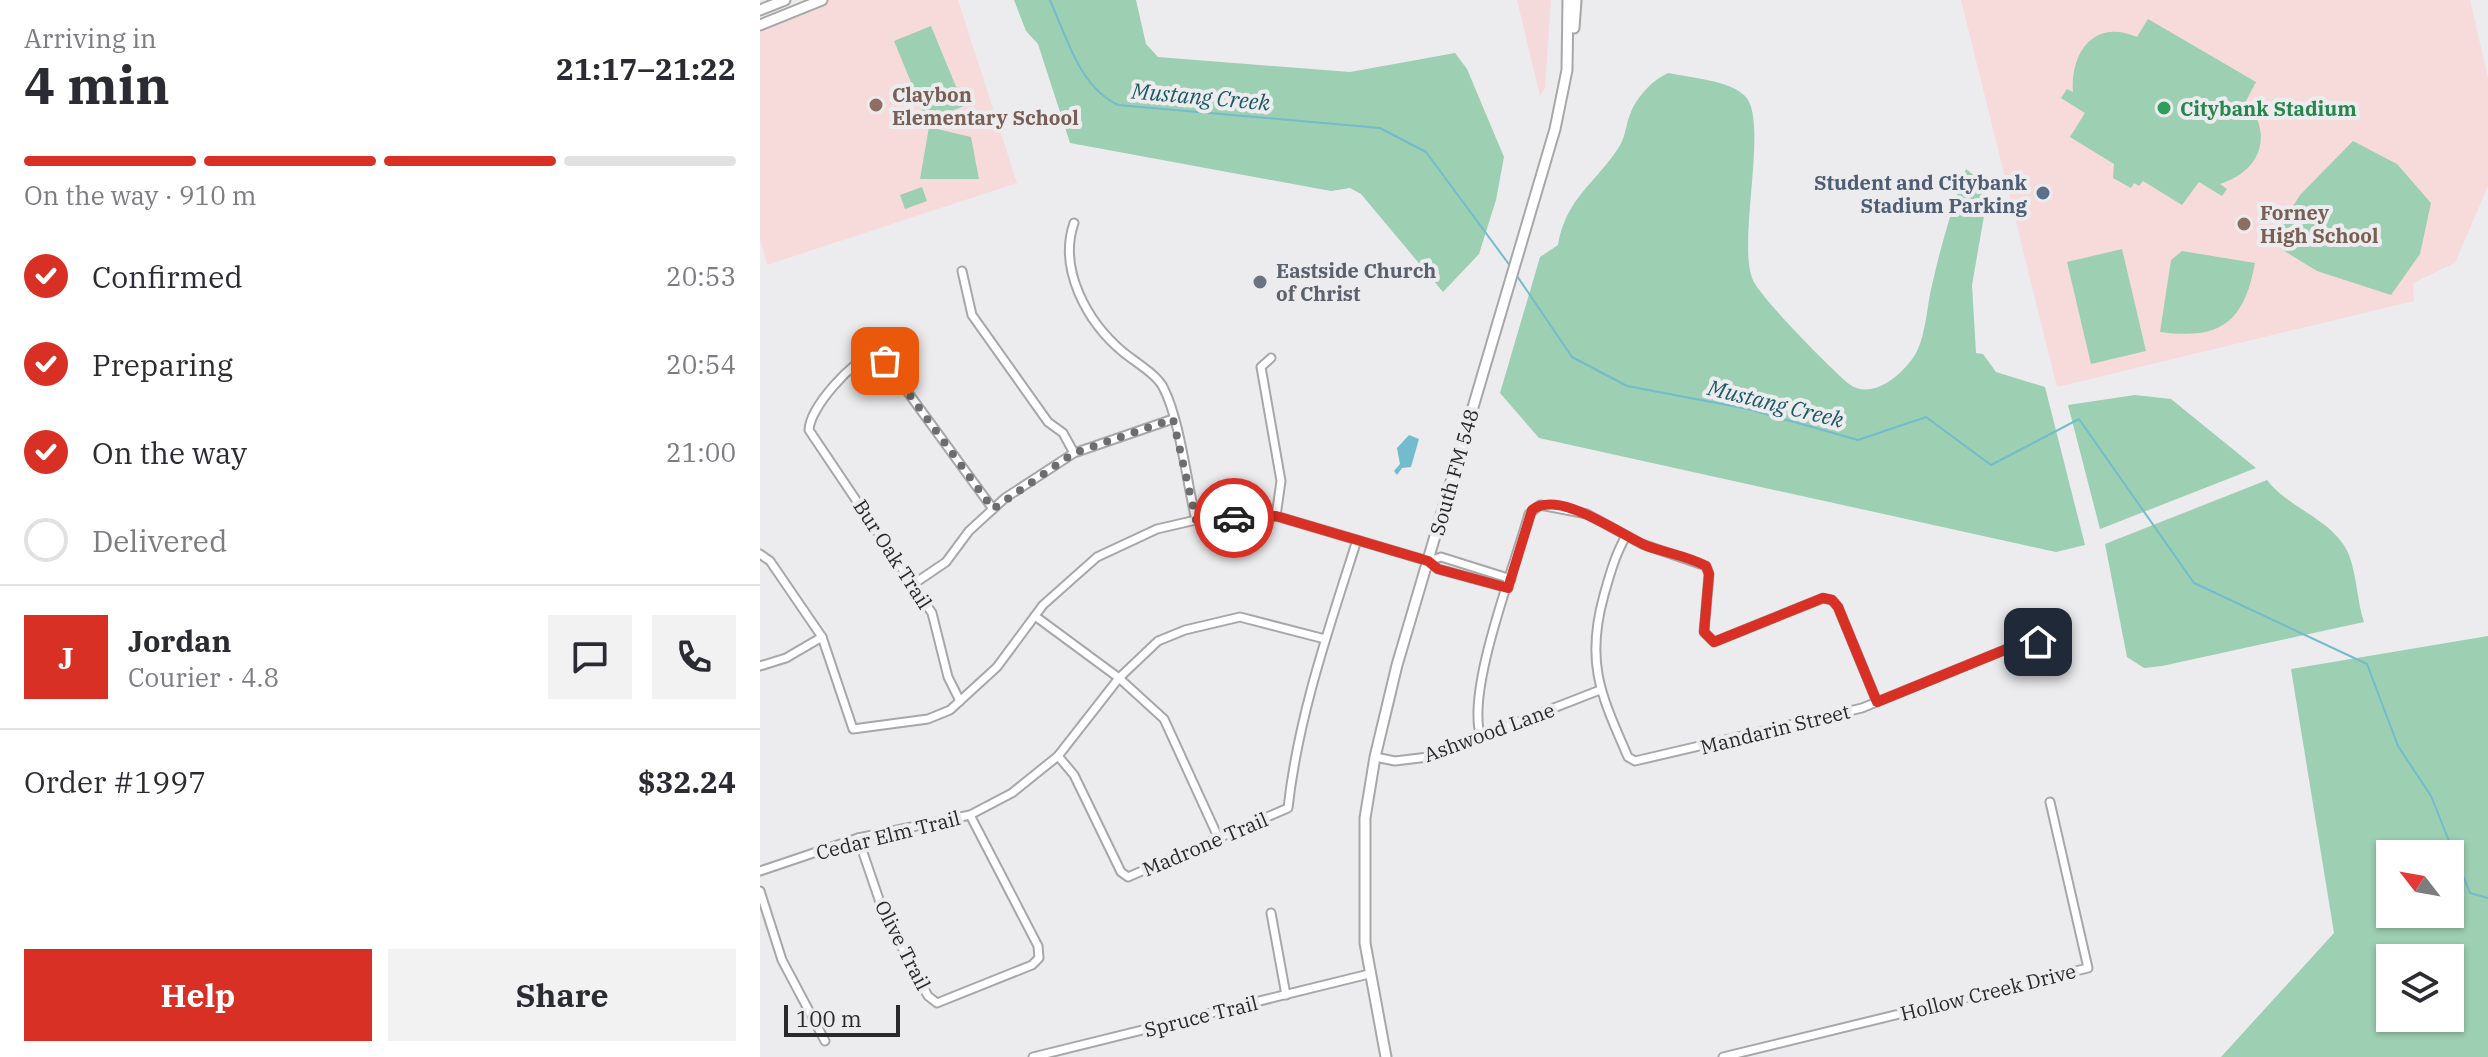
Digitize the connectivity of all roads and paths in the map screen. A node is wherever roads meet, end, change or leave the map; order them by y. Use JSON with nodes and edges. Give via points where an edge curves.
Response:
{"nodes":[{"id":1,"x":785,"y":0,"type":"edge"},
{"id":2,"x":822,"y":0,"type":"edge"},
{"id":3,"x":1568,"y":0,"type":"edge"},
{"id":4,"x":1576,"y":0,"type":"edge"},
{"id":5,"x":799,"y":5,"type":"edge"},
{"id":6,"x":760,"y":10,"type":"edge"},
{"id":7,"x":760,"y":25,"type":"edge"},
{"id":8,"x":1567,"y":70,"type":"junction"},
{"id":9,"x":1074,"y":223,"type":"dead end"},
{"id":10,"x":962,"y":271,"type":"dead end"},
{"id":11,"x":1271,"y":358,"type":"dead end"},
{"id":12,"x":1173,"y":419,"type":"junction"},
{"id":13,"x":1074,"y":453,"type":"junction"},
{"id":14,"x":993,"y":509,"type":"junction"},
{"id":15,"x":1276,"y":516,"type":"junction"},
{"id":16,"x":1196,"y":520,"type":"junction"},
{"id":17,"x":1626,"y":536,"type":"junction"},
{"id":18,"x":1357,"y":540,"type":"junction"},
{"id":19,"x":760,"y":554,"type":"edge"},
{"id":20,"x":1428,"y":561,"type":"junction"},
{"id":21,"x":1511,"y":579,"type":"junction"},
{"id":22,"x":915,"y":583,"type":"junction"},
{"id":23,"x":1508,"y":588,"type":"junction"},
{"id":24,"x":1035,"y":616,"type":"junction"},
{"id":25,"x":822,"y":637,"type":"junction"},
{"id":26,"x":1325,"y":639,"type":"junction"},
{"id":27,"x":2046,"y":646,"type":"dead end"},
{"id":28,"x":760,"y":666,"type":"edge"},
{"id":29,"x":1119,"y":678,"type":"junction"},
{"id":30,"x":1600,"y":690,"type":"junction"},
{"id":31,"x":960,"y":701,"type":"junction"},
{"id":32,"x":1877,"y":702,"type":"junction"},
{"id":33,"x":1481,"y":737,"type":"junction"},
{"id":34,"x":1058,"y":756,"type":"junction"},
{"id":35,"x":1375,"y":757,"type":"junction"},
{"id":36,"x":2050,"y":802,"type":"dead end"},
{"id":37,"x":970,"y":815,"type":"junction"},
{"id":38,"x":858,"y":838,"type":"junction"},
{"id":39,"x":1219,"y":839,"type":"junction"},
{"id":40,"x":760,"y":871,"type":"edge"},
{"id":41,"x":760,"y":891,"type":"edge"},
{"id":42,"x":1271,"y":913,"type":"dead end"},
{"id":43,"x":1369,"y":974,"type":"junction"},
{"id":44,"x":1286,"y":995,"type":"junction"},
{"id":45,"x":825,"y":1041,"type":"dead end"},
{"id":46,"x":1033,"y":1057,"type":"edge"},
{"id":47,"x":1386,"y":1057,"type":"edge"},
{"id":48,"x":1723,"y":1057,"type":"edge"}],
"edges":[{"from":1,"to":6,"type":"main road"},
{"from":2,"to":5,"type":"main road"},
{"from":3,"to":8,"type":"main road","name":"South FM 548"},
{"from":4,"to":8,"type":"main road","name":"South FM 548"},
{"from":5,"to":7,"type":"main road"},
{"from":8,"to":20,"type":"main road","name":"South FM 548","via":[[1555,129]]},
{"from":9,"to":12,"type":"street","via":[[1066,245],[1090,316],[1115,346],[1164,387]]},
{"from":10,"to":13,"type":"street","via":[[972,315]]},
{"from":11,"to":15,"type":"street","via":[[1261,367],[1281,481]]},
{"from":12,"to":13,"type":"street"},
{"from":12,"to":16,"type":"street"},
{"from":13,"to":14,"type":"street"},
{"from":14,"to":22,"type":"street","via":[[946,562]]},
{"from":14,"to":22,"type":"street","name":"Bur Oak Trail","via":[[885,361],[874,353],[860,358],[810,417],[809,430]]},
{"from":15,"to":16,"type":"street"},
{"from":15,"to":18,"type":"street"},
{"from":16,"to":24,"type":"street","via":[[1157,529],[1097,557]]},
{"from":17,"to":21,"type":"street","via":[[1587,514],[1535,507]]},
{"from":17,"to":30,"type":"street","via":[[1614,558],[1595,633]]},
{"from":17,"to":32,"type":"street","via":[[1709,570],[1704,632],[1710,640],[1719,641],[1823,598],[1832,600]]},
{"from":18,"to":20,"type":"street"},
{"from":18,"to":26,"type":"street","name":"Madrone Trail"},
{"from":19,"to":25,"type":"street"},
{"from":20,"to":21,"type":"street","via":[[1441,557]]},
{"from":20,"to":23,"type":"street","via":[[1438,569]]},
{"from":20,"to":35,"type":"main road","name":"South FM 548"},
{"from":21,"to":23,"type":"street"},
{"from":22,"to":31,"type":"street","name":"Bur Oak Trail","via":[[932,613],[948,677]]},
{"from":23,"to":33,"type":"street","via":[[1477,693]]},
{"from":24,"to":29,"type":"street"},
{"from":24,"to":31,"type":"street","via":[[997,667]]},
{"from":25,"to":28,"type":"street"},
{"from":25,"to":31,"type":"street","via":[[853,729],[928,719]]},
{"from":26,"to":29,"type":"street","name":"Cedar Elm Trail","via":[[1240,617],[1158,641]]},
{"from":26,"to":39,"type":"street","name":"Madrone Trail","via":[[1292,766],[1288,808]]},
{"from":27,"to":32,"type":"street","name":"Mandarin Street","via":[[2024,642]]},
{"from":29,"to":34,"type":"street","name":"Cedar Elm Trail"},
{"from":29,"to":39,"type":"street","via":[[1164,719]]},
{"from":30,"to":32,"type":"street","name":"Mandarin Street","via":[[1628,757],[1635,761]]},
{"from":30,"to":33,"type":"street","name":"Ashwood Lane"},
{"from":33,"to":35,"type":"street","name":"Ashwood Lane","via":[[1411,761]]},
{"from":34,"to":37,"type":"street","name":"Cedar Elm Trail","via":[[1012,793]]},
{"from":34,"to":39,"type":"street","name":"Madrone Trail","via":[[1074,775],[1128,877]]},
{"from":35,"to":43,"type":"main road","name":"South FM 548","via":[[1363,864]]},
{"from":36,"to":48,"type":"street","name":"Hollow Creek Drive","via":[[2088,968]]},
{"from":37,"to":38,"type":"street","name":"Cedar Elm Trail"},
{"from":37,"to":38,"type":"street","name":"Olive Trail","via":[[1038,946],[1039,958],[937,1003],[928,996],[884,914]]},
{"from":38,"to":40,"type":"street","name":"Cedar Elm Trail"},
{"from":41,"to":45,"type":"street","via":[[782,960]]},
{"from":42,"to":44,"type":"street"},
{"from":43,"to":44,"type":"street","name":"Spruce Trail"},
{"from":43,"to":47,"type":"main road","name":"South FM 548"},
{"from":44,"to":46,"type":"street","name":"Spruce Trail"}]}
